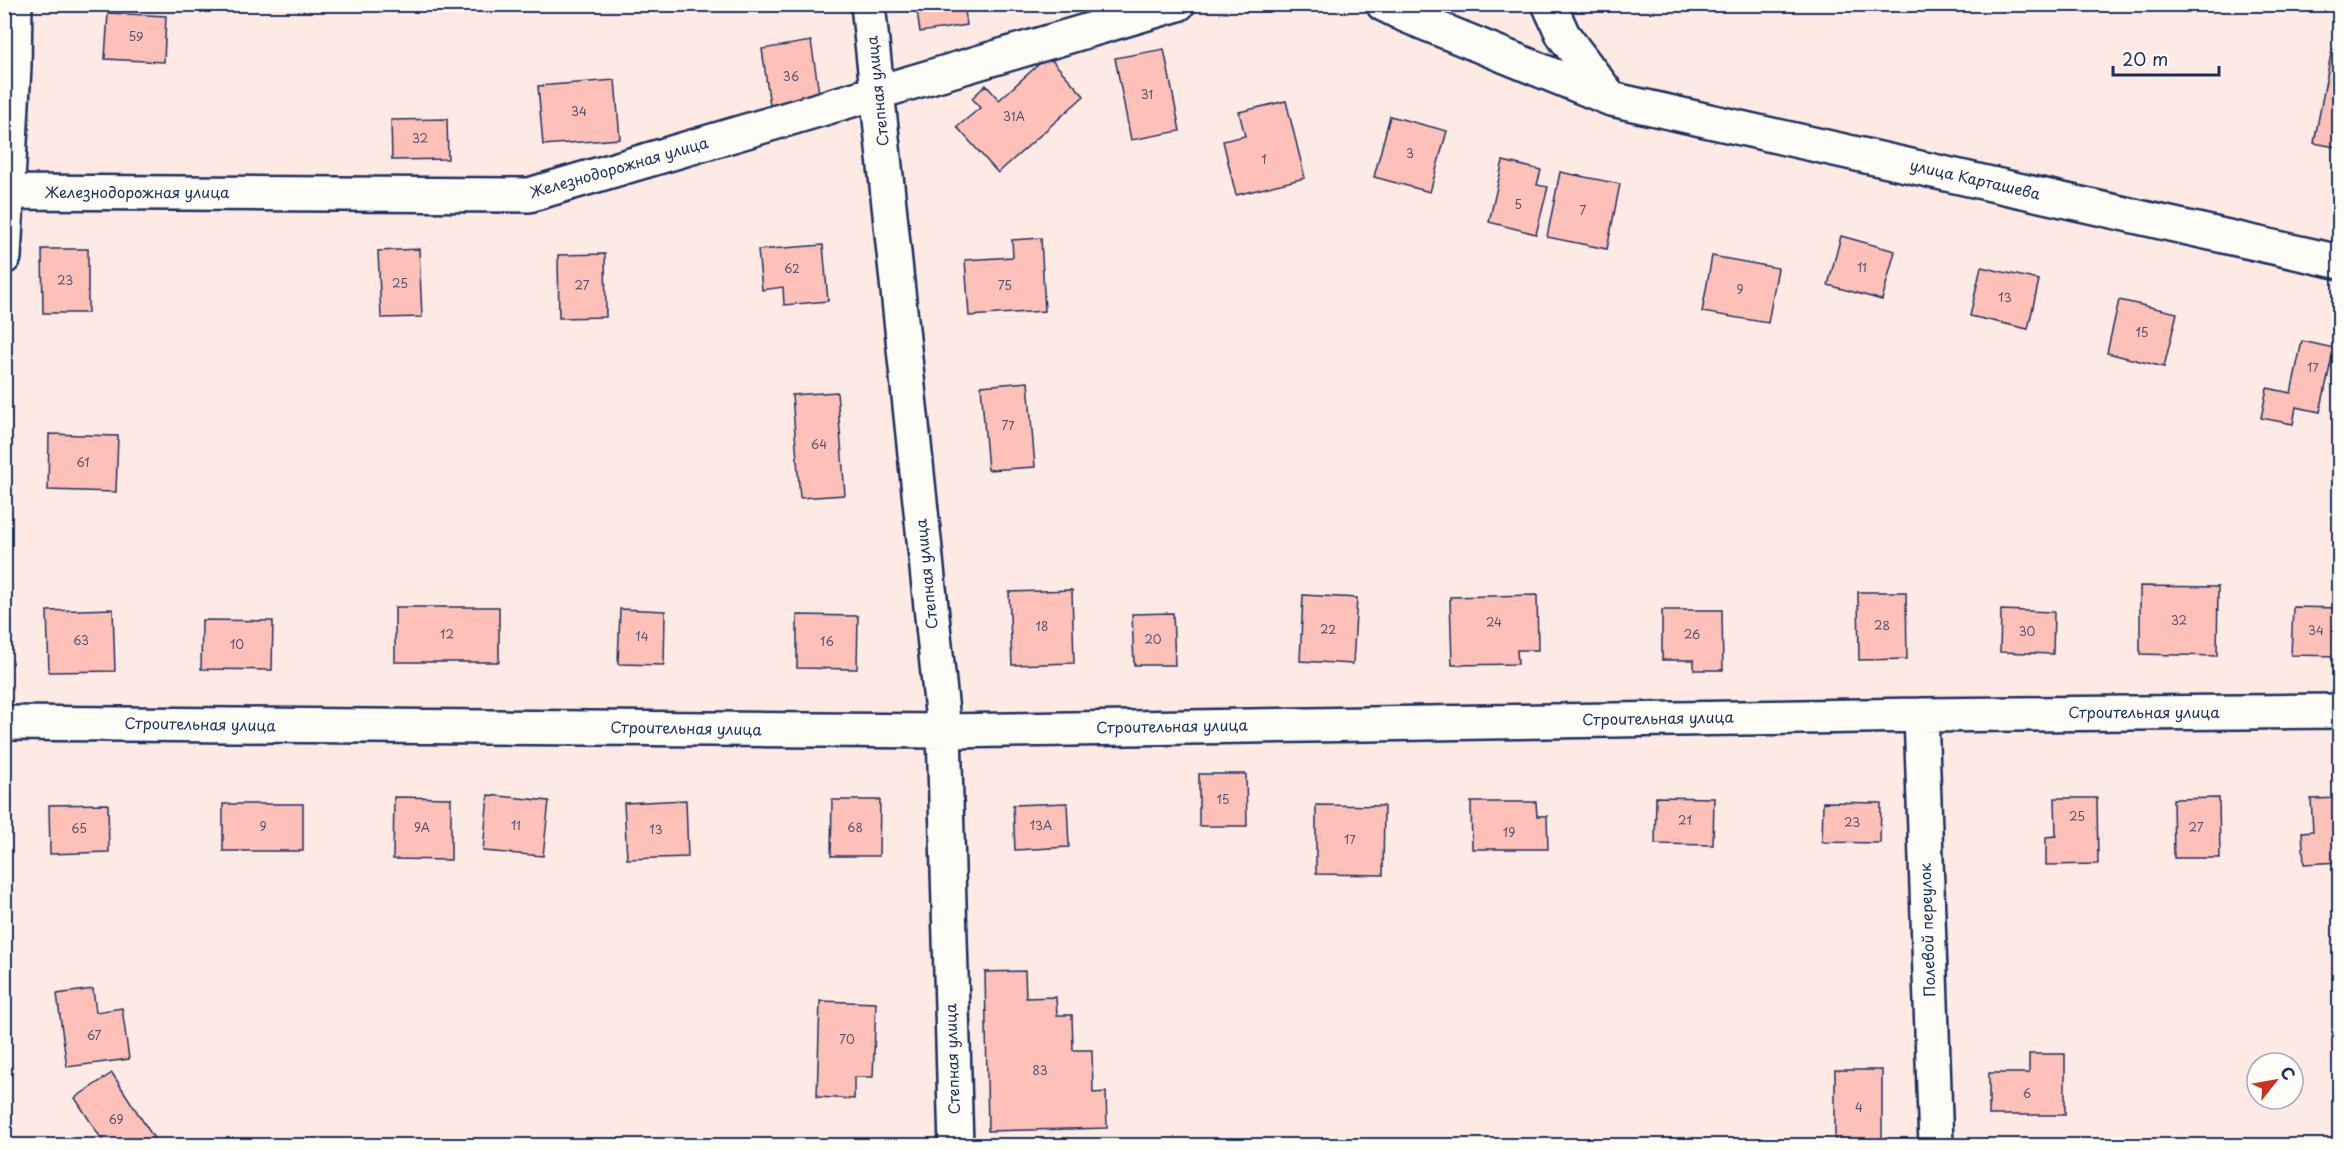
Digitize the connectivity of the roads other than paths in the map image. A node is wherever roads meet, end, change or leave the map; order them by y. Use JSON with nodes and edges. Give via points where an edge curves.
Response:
{"nodes":[{"id":1,"x":15,"y":4,"type":"edge"},
{"id":2,"x":868,"y":4,"type":"edge"},
{"id":3,"x":1178,"y":4,"type":"edge"},
{"id":4,"x":1383,"y":4,"type":"edge"},
{"id":5,"x":1549,"y":4,"type":"edge"},
{"id":6,"x":878,"y":93,"type":"junction"},
{"id":7,"x":1611,"y":99,"type":"junction"},
{"id":8,"x":6,"y":192,"type":"edge"},
{"id":9,"x":4,"y":257,"type":"edge"},
{"id":10,"x":2340,"y":262,"type":"edge"},
{"id":11,"x":2340,"y":711,"type":"edge"},
{"id":12,"x":1921,"y":715,"type":"junction"},
{"id":13,"x":4,"y":723,"type":"edge"},
{"id":14,"x":944,"y":731,"type":"junction"},
{"id":15,"x":956,"y":1146,"type":"edge"},
{"id":16,"x":1936,"y":1146,"type":"edge"}],
"edges":[{"from":1,"to":8,"type":"street"},
{"from":2,"to":6,"type":"street","name":"Степная улица"},
{"from":3,"to":6,"type":"street","name":"Железнодорожная улица"},
{"from":4,"to":7,"type":"street","name":"улица Карташева"},
{"from":5,"to":7,"type":"street","via":[[1563,35]]},
{"from":6,"to":8,"type":"street","name":"Железнодорожная улица","via":[[529,195]]},
{"from":6,"to":14,"type":"street","name":"Степная улица"},
{"from":7,"to":10,"type":"street","name":"улица Карташева"},
{"from":8,"to":9,"type":"street"},
{"from":11,"to":12,"type":"street","name":"Строительная улица"},
{"from":12,"to":14,"type":"street","name":"Строительная улица"},
{"from":12,"to":16,"type":"street","name":"Полевой переулок"},
{"from":13,"to":14,"type":"street","name":"Строительная улица"},
{"from":14,"to":15,"type":"street","name":"Степная улица"}]}
